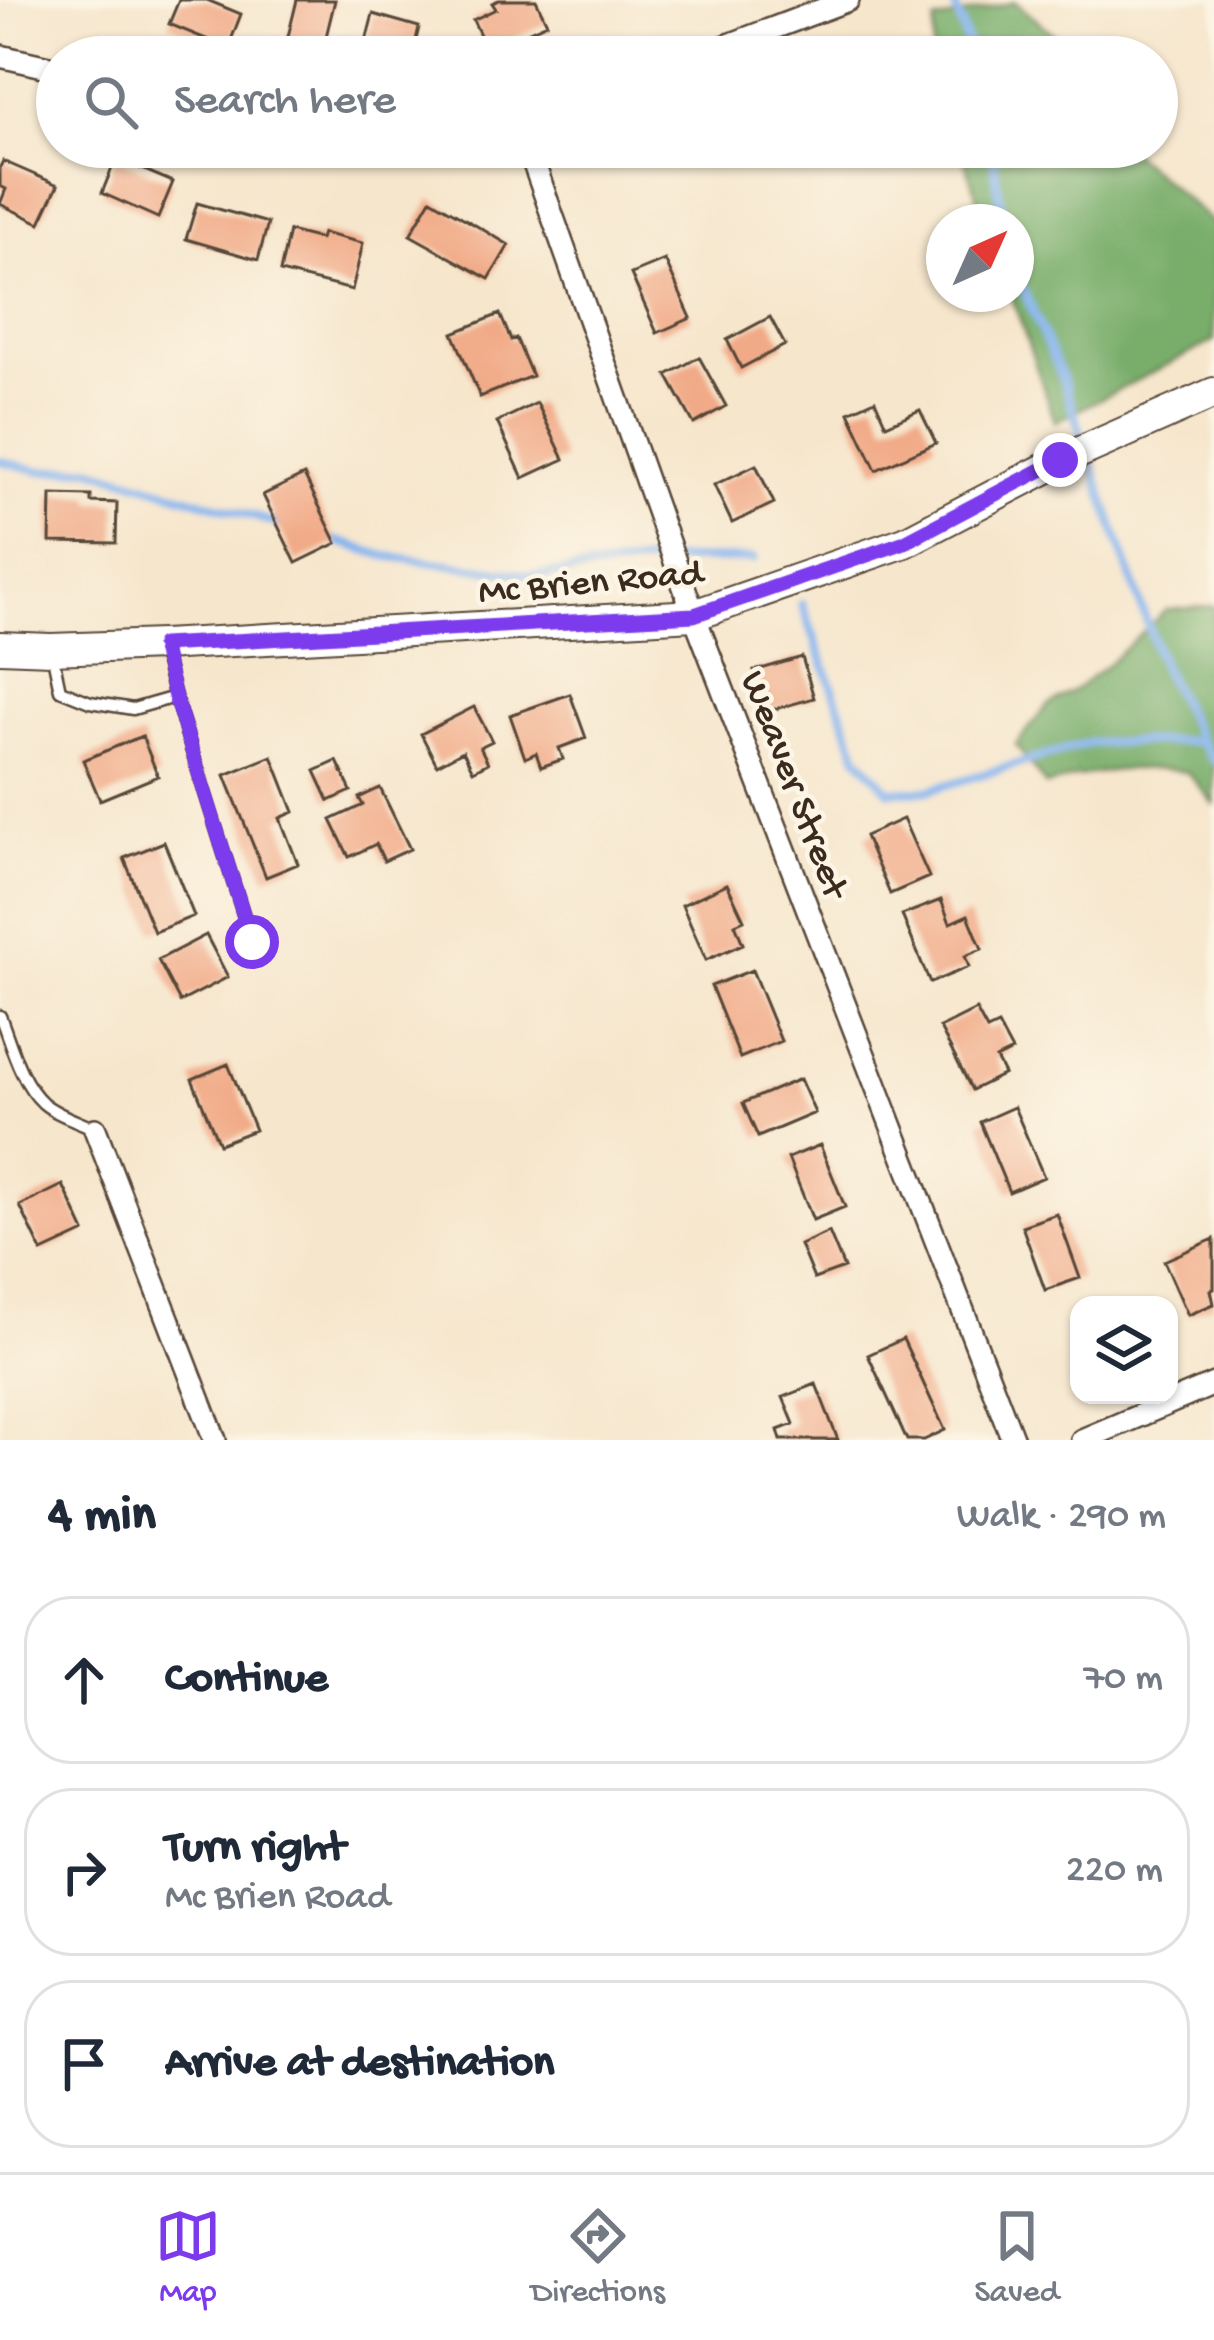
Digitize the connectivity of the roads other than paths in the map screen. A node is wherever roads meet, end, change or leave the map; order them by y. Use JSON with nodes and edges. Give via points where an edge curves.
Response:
{"nodes":[{"id":1,"x":848,"y":0,"type":"edge"},
{"id":2,"x":753,"y":36,"type":"edge"},
{"id":3,"x":0,"y":56,"type":"edge"},
{"id":4,"x":36,"y":64,"type":"edge"},
{"id":5,"x":535,"y":168,"type":"edge"},
{"id":6,"x":1214,"y":393,"type":"edge"},
{"id":7,"x":694,"y":615,"type":"junction"},
{"id":8,"x":162,"y":645,"type":"junction"},
{"id":9,"x":0,"y":647,"type":"edge"},
{"id":10,"x":51,"y":649,"type":"junction"},
{"id":11,"x":175,"y":697,"type":"junction"},
{"id":12,"x":252,"y":942,"type":"dead end"},
{"id":13,"x":0,"y":1016,"type":"edge"},
{"id":14,"x":94,"y":1129,"type":"joint"},
{"id":15,"x":1214,"y":1384,"type":"edge"},
{"id":16,"x":214,"y":1440,"type":"edge"},
{"id":17,"x":1012,"y":1440,"type":"edge"},
{"id":18,"x":1082,"y":1440,"type":"edge"}],
"edges":[{"from":1,"to":2,"type":"street"},
{"from":3,"to":4,"type":"street"},
{"from":5,"to":7,"type":"street","name":"Weaver Street"},
{"from":6,"to":7,"type":"street","name":"Mc Brien Road","via":[[1060,460],[905,542]]},
{"from":7,"to":8,"type":"street","name":"Mc Brien Road"},
{"from":7,"to":17,"type":"street","name":"Weaver Street"},
{"from":8,"to":10,"type":"street","name":"Mc Brien Road"},
{"from":8,"to":11,"type":"lane"},
{"from":9,"to":10,"type":"street","name":"Mc Brien Road"},
{"from":10,"to":11,"type":"lane","via":[[60,690],[89,702],[133,709]]},
{"from":11,"to":12,"type":"lane"},
{"from":13,"to":14,"type":"lane","via":[[29,1088]]},
{"from":14,"to":16,"type":"street"},
{"from":15,"to":18,"type":"street"}]}
